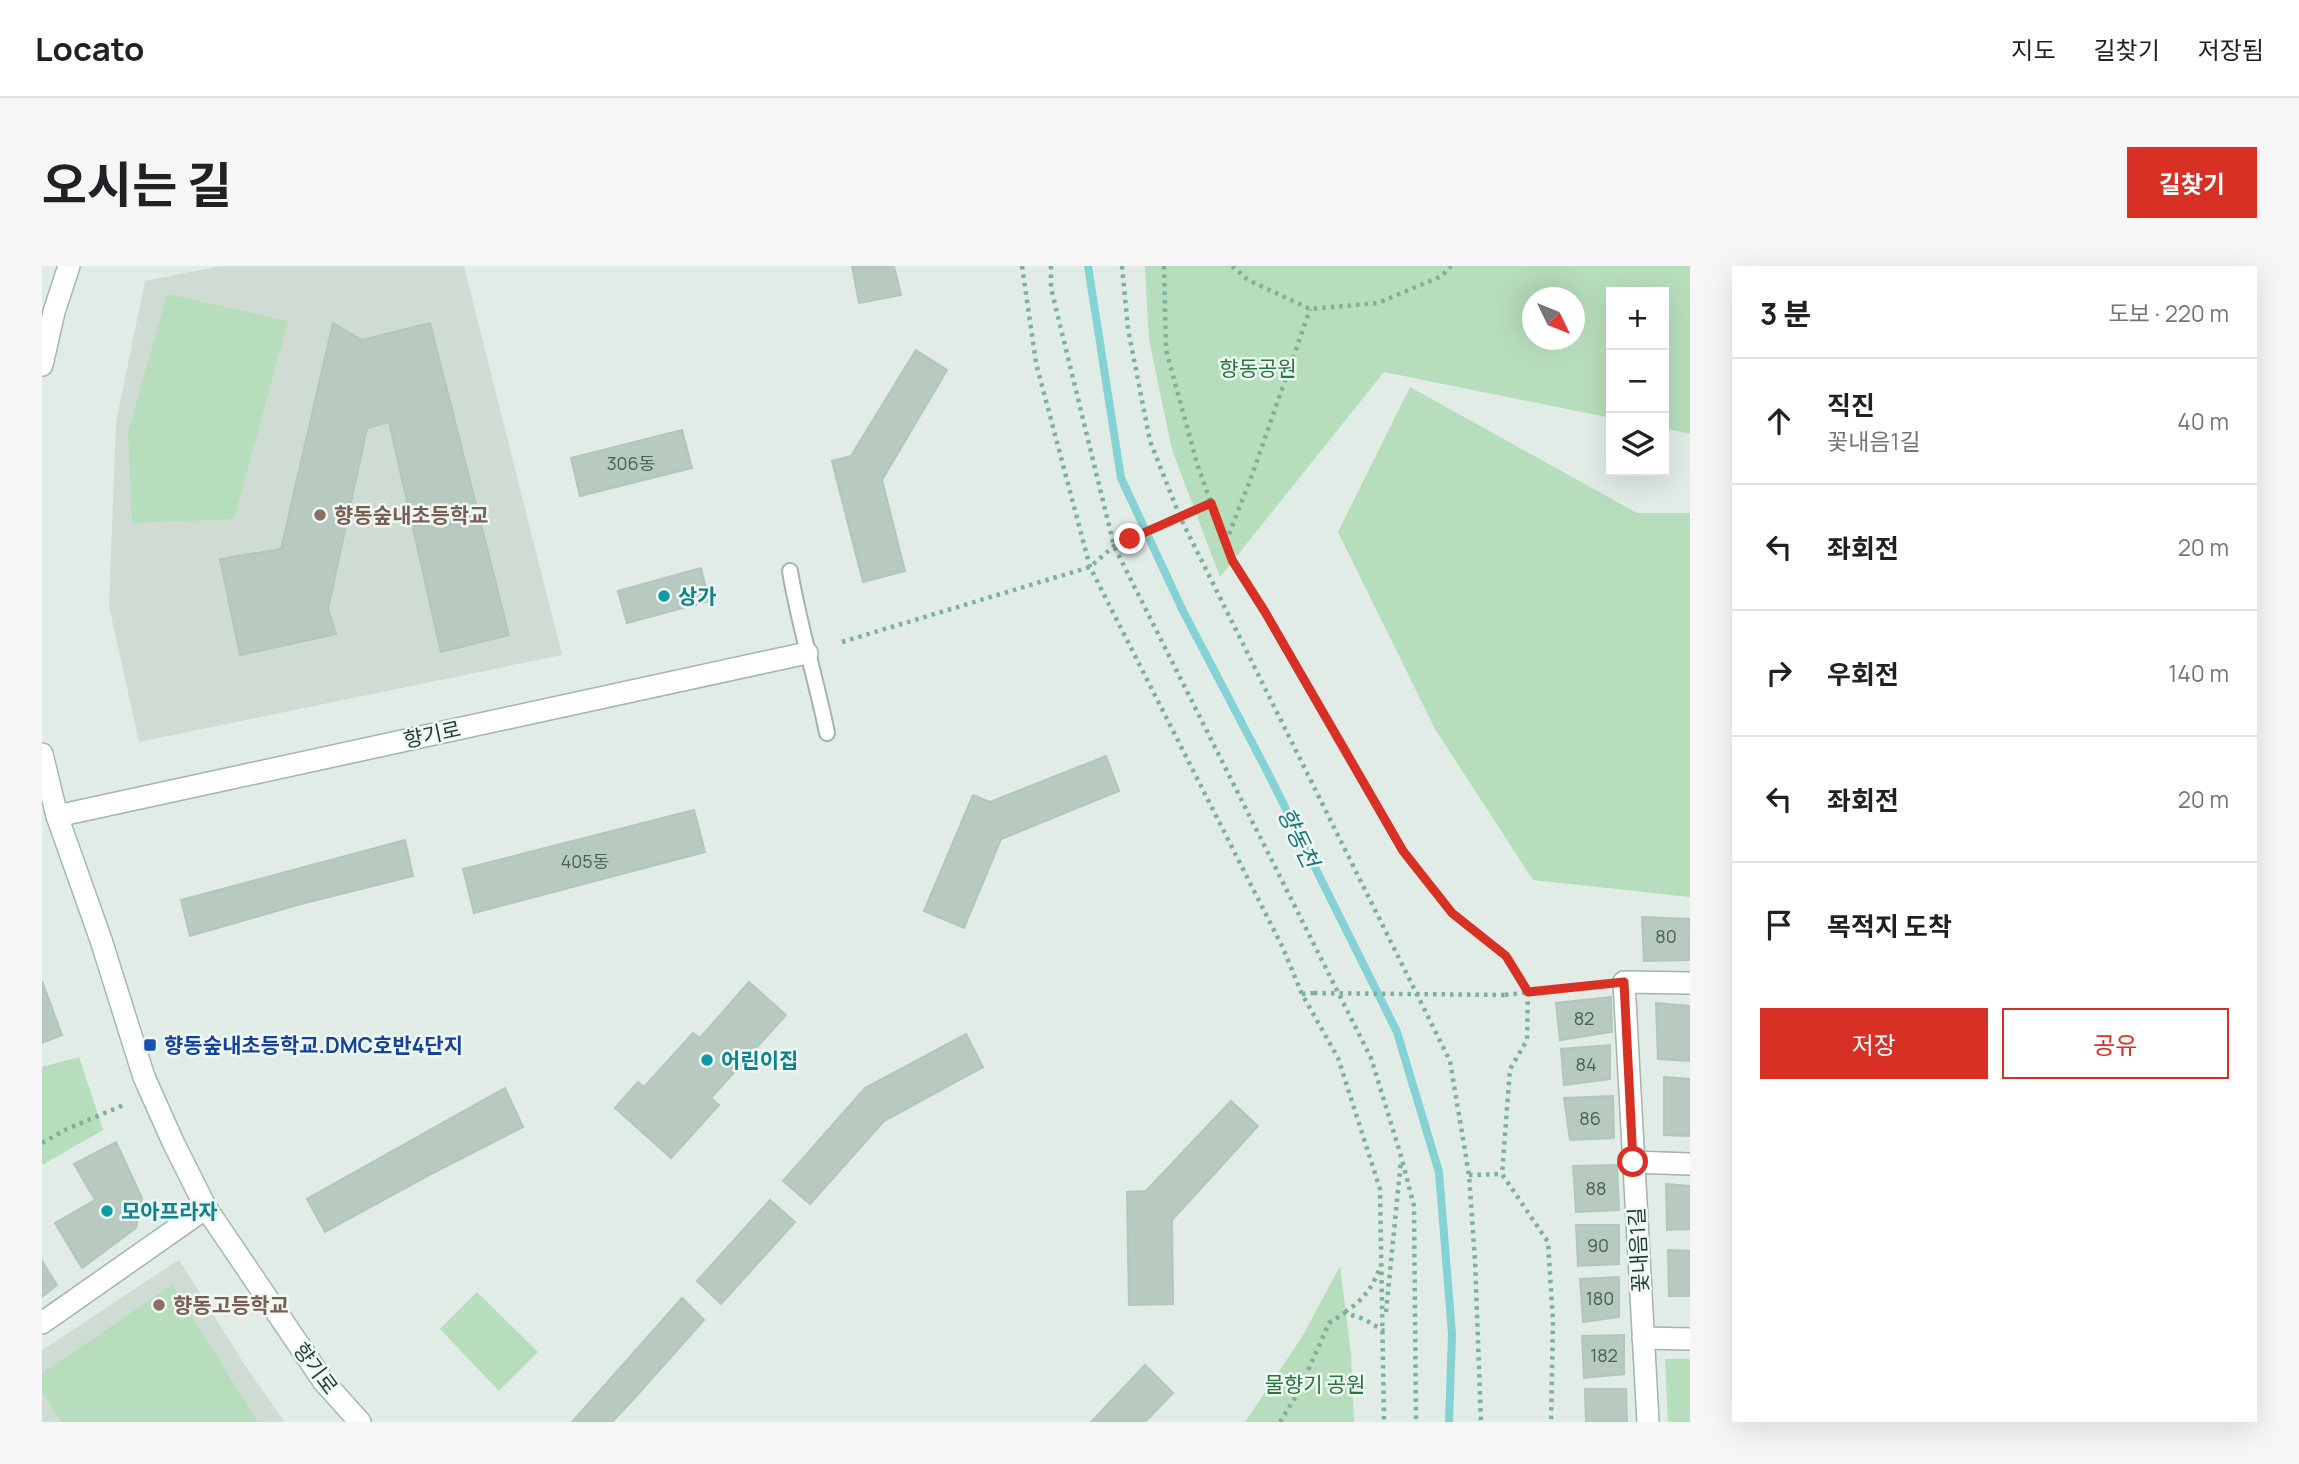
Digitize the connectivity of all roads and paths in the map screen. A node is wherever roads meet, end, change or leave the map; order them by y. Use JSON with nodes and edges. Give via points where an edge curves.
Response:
{"nodes":[{"id":1,"x":69,"y":266,"type":"edge"},
{"id":2,"x":1022,"y":266,"type":"edge"},
{"id":3,"x":1051,"y":266,"type":"edge"},
{"id":4,"x":1122,"y":266,"type":"edge"},
{"id":5,"x":1164,"y":266,"type":"edge"},
{"id":6,"x":1232,"y":266,"type":"edge"},
{"id":7,"x":1451,"y":266,"type":"edge"},
{"id":8,"x":1310,"y":309,"type":"junction"},
{"id":9,"x":42,"y":365,"type":"edge"},
{"id":10,"x":1211,"y":503,"type":"junction"},
{"id":11,"x":1180,"y":517,"type":"junction"},
{"id":12,"x":1226,"y":542,"type":"junction"},
{"id":13,"x":1114,"y":546,"type":"junction"},
{"id":14,"x":1090,"y":567,"type":"junction"},
{"id":15,"x":790,"y":571,"type":"dead end"},
{"id":16,"x":842,"y":642,"type":"dead end"},
{"id":17,"x":807,"y":653,"type":"junction"},
{"id":18,"x":827,"y":733,"type":"dead end"},
{"id":19,"x":42,"y":754,"type":"edge"},
{"id":20,"x":57,"y":816,"type":"junction"},
{"id":21,"x":1624,"y":982,"type":"junction"},
{"id":22,"x":1690,"y":983,"type":"edge"},
{"id":23,"x":1528,"y":992,"type":"junction"},
{"id":24,"x":1302,"y":994,"type":"junction"},
{"id":25,"x":126,"y":1104,"type":"dead end"},
{"id":26,"x":42,"y":1143,"type":"edge"},
{"id":27,"x":1401,"y":1156,"type":"junction"},
{"id":28,"x":1633,"y":1162,"type":"junction"},
{"id":29,"x":1690,"y":1164,"type":"edge"},
{"id":30,"x":1502,"y":1174,"type":"junction"},
{"id":31,"x":1469,"y":1175,"type":"junction"},
{"id":32,"x":206,"y":1208,"type":"junction"},
{"id":33,"x":1382,"y":1263,"type":"junction"},
{"id":34,"x":1345,"y":1313,"type":"junction"},
{"id":35,"x":42,"y":1323,"type":"edge"},
{"id":36,"x":1384,"y":1331,"type":"junction"},
{"id":37,"x":1643,"y":1338,"type":"junction"},
{"id":38,"x":1690,"y":1339,"type":"edge"},
{"id":39,"x":360,"y":1422,"type":"edge"},
{"id":40,"x":1280,"y":1422,"type":"edge"},
{"id":41,"x":1384,"y":1422,"type":"edge"},
{"id":42,"x":1416,"y":1422,"type":"edge"},
{"id":43,"x":1481,"y":1422,"type":"edge"},
{"id":44,"x":1551,"y":1422,"type":"edge"},
{"id":45,"x":1648,"y":1422,"type":"edge"}],
"edges":[{"from":1,"to":9,"type":"street"},
{"from":2,"to":14,"type":"path","via":[[1036,363]]},
{"from":3,"to":13,"type":"path","via":[[1051,288]]},
{"from":4,"to":11,"type":"path","via":[[1128,329],[1150,441]]},
{"from":5,"to":10,"type":"path","via":[[1166,350]]},
{"from":6,"to":8,"type":"path","via":[[1248,280]]},
{"from":7,"to":8,"type":"path","via":[[1442,276],[1378,303]]},
{"from":8,"to":12,"type":"path"},
{"from":10,"to":11,"type":"path"},
{"from":10,"to":12,"type":"path"},
{"from":11,"to":13,"type":"path"},
{"from":11,"to":31,"type":"path","via":[[1450,1061]]},
{"from":12,"to":23,"type":"path","via":[[1232,560],[1403,851],[1452,913],[1506,956]]},
{"from":13,"to":14,"type":"path"},
{"from":13,"to":27,"type":"path","via":[[1371,1058]]},
{"from":14,"to":16,"type":"path"},
{"from":14,"to":24,"type":"path"},
{"from":15,"to":17,"type":"lane"},
{"from":17,"to":18,"type":"lane"},
{"from":17,"to":20,"type":"street","name":"향기로"},
{"from":19,"to":20,"type":"street","name":"향기로"},
{"from":20,"to":32,"type":"street","name":"향기로","via":[[144,1077]]},
{"from":21,"to":22,"type":"street"},
{"from":21,"to":23,"type":"path"},
{"from":21,"to":28,"type":"street","name":"꽃내음1길"},
{"from":23,"to":24,"type":"path","bridge":true},
{"from":23,"to":30,"type":"path","via":[[1527,1041],[1510,1069]]},
{"from":24,"to":33,"type":"path","via":[[1338,1058],[1380,1189]]},
{"from":25,"to":26,"type":"path"},
{"from":27,"to":36,"type":"path"},
{"from":27,"to":42,"type":"path","via":[[1414,1206]]},
{"from":28,"to":29,"type":"street"},
{"from":28,"to":37,"type":"street","name":"꽃내음1길"},
{"from":30,"to":31,"type":"path"},
{"from":30,"to":44,"type":"path","via":[[1548,1242],[1553,1321]]},
{"from":31,"to":43,"type":"path"},
{"from":32,"to":35,"type":"street"},
{"from":32,"to":39,"type":"street","name":"향기로","via":[[324,1382]]},
{"from":33,"to":34,"type":"path","via":[[1373,1287]]},
{"from":33,"to":36,"type":"path"},
{"from":34,"to":36,"type":"path"},
{"from":34,"to":40,"type":"path","via":[[1329,1323]]},
{"from":36,"to":41,"type":"path"},
{"from":37,"to":38,"type":"street"},
{"from":37,"to":45,"type":"street","name":"꽃내음1길"}]}
